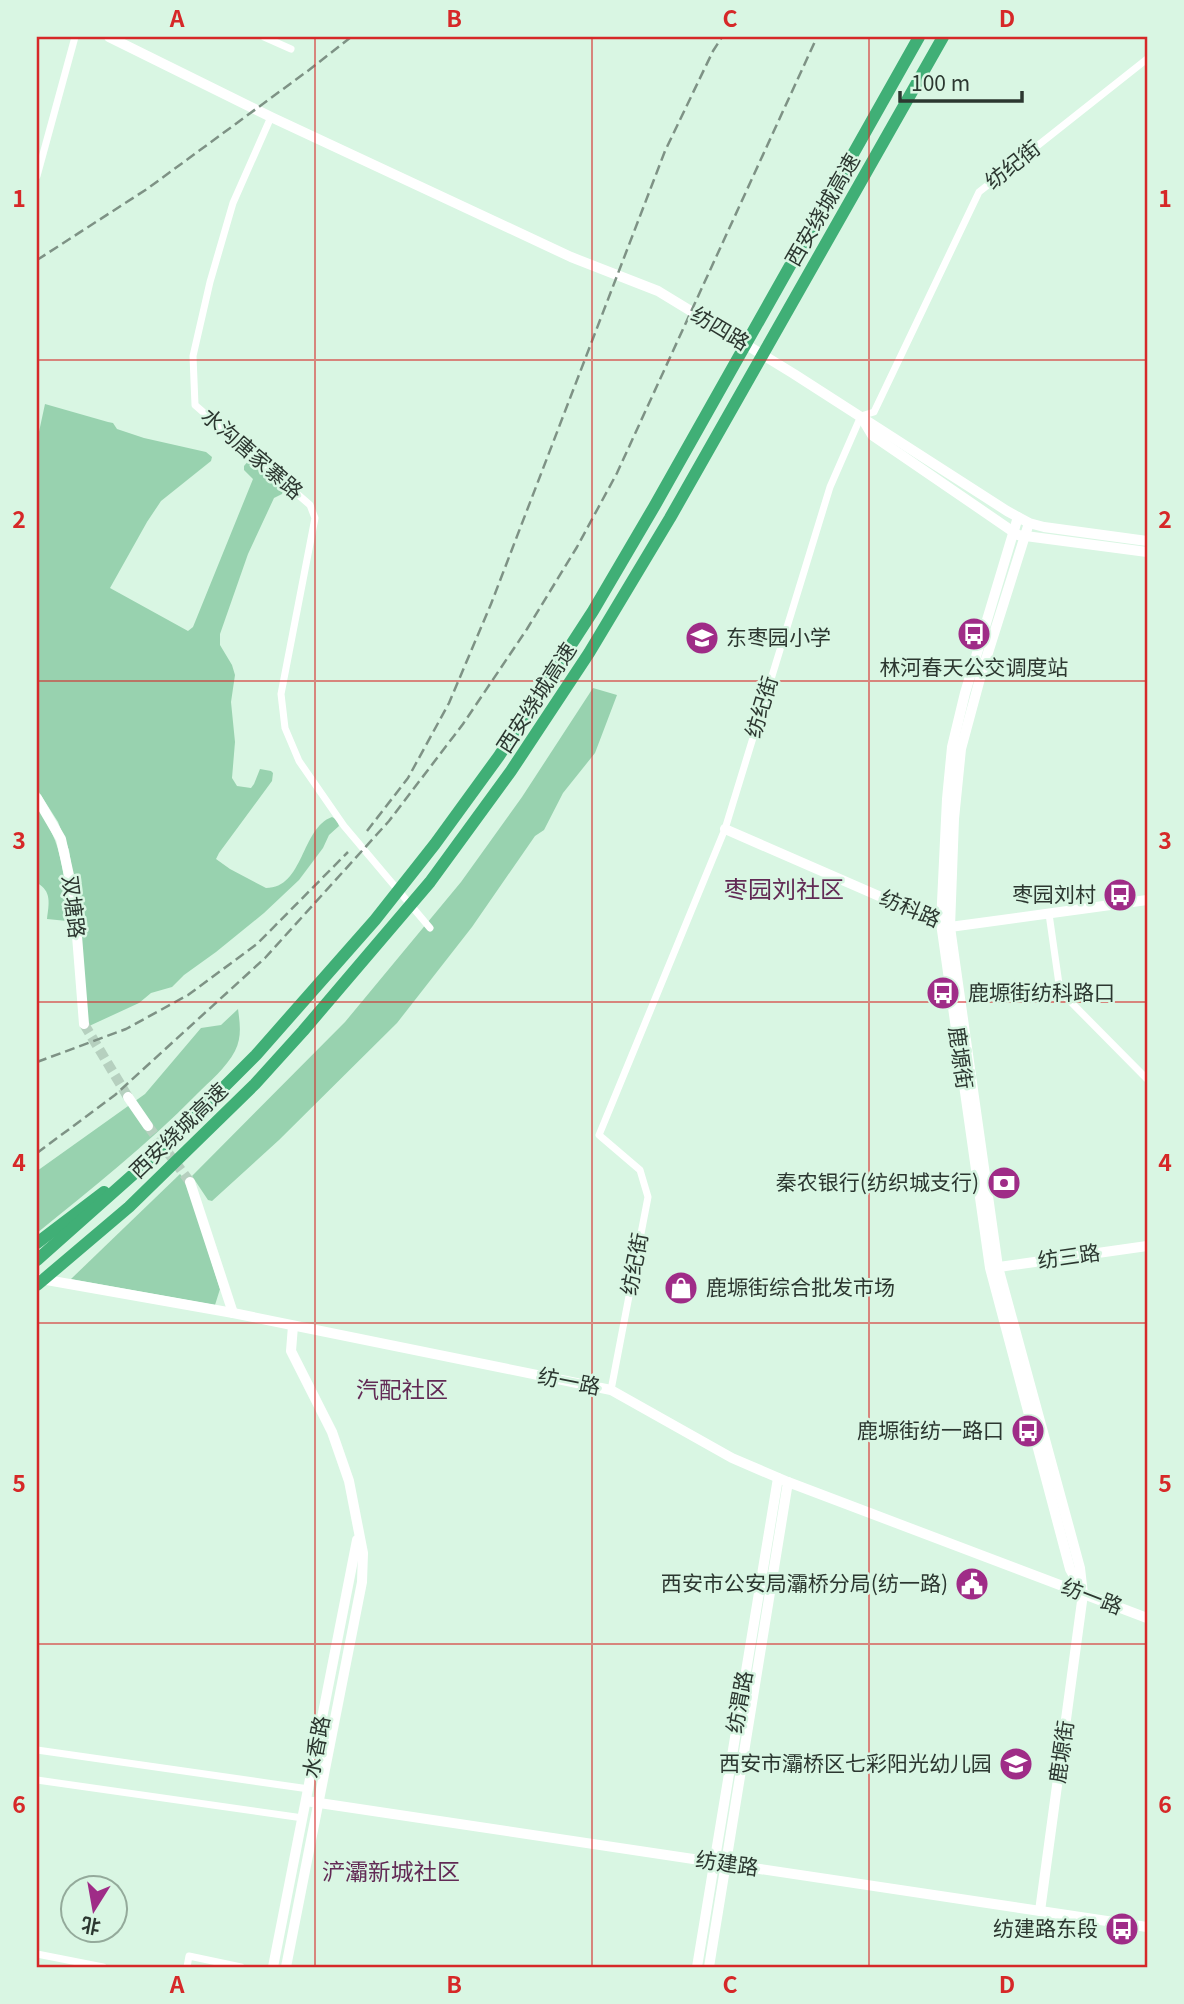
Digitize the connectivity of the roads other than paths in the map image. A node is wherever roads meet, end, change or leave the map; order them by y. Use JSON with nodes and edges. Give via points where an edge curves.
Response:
{"nodes":[{"id":1,"x":75,"y":37,"type":"edge"},
{"id":2,"x":109,"y":37,"type":"edge"},
{"id":3,"x":264,"y":37,"type":"edge"},
{"id":4,"x":919,"y":37,"type":"edge"},
{"id":5,"x":943,"y":37,"type":"edge"},
{"id":6,"x":291,"y":49,"type":"dead end"},
{"id":7,"x":1147,"y":59,"type":"edge"},
{"id":8,"x":271,"y":117,"type":"junction"},
{"id":9,"x":37,"y":176,"type":"edge"},
{"id":10,"x":861,"y":416,"type":"junction"},
{"id":11,"x":1018,"y":517,"type":"junction"},
{"id":12,"x":1029,"y":523,"type":"junction"},
{"id":13,"x":1013,"y":532,"type":"junction"},
{"id":14,"x":1025,"y":537,"type":"junction"},
{"id":15,"x":1147,"y":541,"type":"edge"},
{"id":16,"x":1147,"y":552,"type":"edge"},
{"id":17,"x":37,"y":798,"type":"edge"},
{"id":18,"x":725,"y":830,"type":"junction"},
{"id":19,"x":1147,"y":901,"type":"edge"},
{"id":20,"x":1049,"y":914,"type":"junction"},
{"id":21,"x":945,"y":925,"type":"junction"},
{"id":22,"x":430,"y":928,"type":"dead end"},
{"id":23,"x":84,"y":1024,"type":"tunnel mouth"},
{"id":24,"x":1147,"y":1079,"type":"edge"},
{"id":25,"x":128,"y":1097,"type":"tunnel mouth"},
{"id":26,"x":148,"y":1126,"type":"tunnel mouth"},
{"id":27,"x":163,"y":1148,"type":"junction"},
{"id":28,"x":190,"y":1182,"type":"tunnel mouth"},
{"id":29,"x":37,"y":1243,"type":"edge"},
{"id":30,"x":1147,"y":1246,"type":"edge"},
{"id":31,"x":37,"y":1260,"type":"edge"},
{"id":32,"x":994,"y":1267,"type":"junction"},
{"id":33,"x":43,"y":1276,"type":"edge"},
{"id":34,"x":37,"y":1285,"type":"edge"},
{"id":35,"x":233,"y":1313,"type":"junction"},
{"id":36,"x":293,"y":1326,"type":"junction"},
{"id":37,"x":611,"y":1390,"type":"junction"},
{"id":38,"x":783,"y":1480,"type":"junction"},
{"id":39,"x":358,"y":1526,"type":"junction"},
{"id":40,"x":1083,"y":1594,"type":"junction"},
{"id":41,"x":1147,"y":1618,"type":"edge"},
{"id":42,"x":37,"y":1750,"type":"edge"},
{"id":43,"x":37,"y":1780,"type":"edge"},
{"id":44,"x":309,"y":1788,"type":"junction"},
{"id":45,"x":306,"y":1801,"type":"junction"},
{"id":46,"x":318,"y":1802,"type":"junction"},
{"id":47,"x":303,"y":1818,"type":"junction"},
{"id":48,"x":713,"y":1863,"type":"junction"},
{"id":49,"x":726,"y":1864,"type":"junction"},
{"id":50,"x":1040,"y":1911,"type":"junction"},
{"id":51,"x":1147,"y":1927,"type":"edge"},
{"id":52,"x":37,"y":1954,"type":"edge"},
{"id":53,"x":103,"y":1967,"type":"edge"},
{"id":54,"x":187,"y":1967,"type":"edge"},
{"id":55,"x":241,"y":1967,"type":"edge"},
{"id":56,"x":273,"y":1967,"type":"edge"},
{"id":57,"x":286,"y":1967,"type":"edge"},
{"id":58,"x":696,"y":1967,"type":"edge"},
{"id":59,"x":709,"y":1967,"type":"edge"}],
"edges":[{"from":1,"to":9,"type":"street"},
{"from":2,"to":8,"type":"street","name":"纺四路"},
{"from":3,"to":6,"type":"street"},
{"from":4,"to":27,"type":"highway","name":"西安绕城高速","via":[[654,507],[507,745],[342,959],[256,1055]]},
{"from":5,"to":33,"type":"highway","name":"西安绕城高速","via":[[651,551],[511,771],[430,882],[255,1084],[129,1207]]},
{"from":7,"to":10,"type":"street","name":"纺纪街","via":[[979,192],[874,412]]},
{"from":8,"to":10,"type":"street","name":"纺四路","via":[[571,257],[658,291]]},
{"from":8,"to":22,"type":"street","name":"水沟唐家寨路","via":[[233,202],[210,282],[193,356],[195,405],[310,505],[315,518],[281,694],[285,728],[299,761],[344,826]]},
{"from":10,"to":11,"type":"street","name":"纺四路"},
{"from":10,"to":13,"type":"street","name":"纺四路","via":[[872,435]]},
{"from":10,"to":18,"type":"street","name":"纺纪街","via":[[830,487]]},
{"from":11,"to":12,"type":"street","name":"纺四路"},
{"from":11,"to":13,"type":"street","name":"鹿塬街"},
{"from":12,"to":14,"type":"street","name":"鹿塬街"},
{"from":12,"to":15,"type":"street","name":"纺四路"},
{"from":13,"to":14,"type":"street","name":"纺四路"},
{"from":13,"to":21,"type":"street","name":"鹿塬街","via":[[953,747],[947,799]]},
{"from":14,"to":16,"type":"street","name":"纺四路"},
{"from":14,"to":21,"type":"street","name":"鹿塬街","via":[[961,749]]},
{"from":17,"to":23,"type":"street","name":"双塘路","via":[[61,839],[74,898]]},
{"from":18,"to":21,"type":"street","name":"纺科路"},
{"from":18,"to":37,"type":"street","name":"纺纪街","via":[[599,1135],[640,1170],[648,1197]]},
{"from":19,"to":20,"type":"street","name":"纺科路"},
{"from":20,"to":21,"type":"street","name":"纺科路"},
{"from":20,"to":24,"type":"street","via":[[1060,991]]},
{"from":21,"to":32,"type":"street","name":"鹿塬街"},
{"from":25,"to":26,"type":"street"},
{"from":27,"to":29,"type":"highway"},
{"from":27,"to":31,"type":"highway","name":"西安绕城高速"},
{"from":28,"to":35,"type":"street"},
{"from":30,"to":32,"type":"street","name":"纺三路"},
{"from":32,"to":40,"type":"street","name":"鹿塬街","via":[[1080,1568]]},
{"from":33,"to":34,"type":"highway","name":"西安绕城高速"},
{"from":33,"to":35,"type":"street","name":"纺一路"},
{"from":35,"to":36,"type":"street","name":"纺一路"},
{"from":36,"to":37,"type":"street","name":"纺一路"},
{"from":36,"to":39,"type":"street","name":"水香路","via":[[291,1352],[337,1443]]},
{"from":37,"to":38,"type":"street","name":"纺一路","via":[[732,1458]]},
{"from":38,"to":40,"type":"street","name":"纺一路"},
{"from":38,"to":48,"type":"street","name":"纺渭路"},
{"from":38,"to":49,"type":"street","name":"纺渭路"},
{"from":39,"to":44,"type":"street","name":"水香路"},
{"from":39,"to":46,"type":"street","name":"水香路","via":[[363,1574]]},
{"from":40,"to":41,"type":"street","name":"纺一路"},
{"from":40,"to":50,"type":"street","name":"鹿塬街"},
{"from":42,"to":44,"type":"street"},
{"from":43,"to":47,"type":"street"},
{"from":44,"to":45,"type":"street","name":"水香路"},
{"from":45,"to":46,"type":"street","name":"纺建路"},
{"from":45,"to":47,"type":"street","name":"水香路"},
{"from":46,"to":48,"type":"street","name":"纺建路"},
{"from":46,"to":57,"type":"street","name":"水香路"},
{"from":47,"to":56,"type":"street","name":"水香路"},
{"from":48,"to":49,"type":"street","name":"纺建路"},
{"from":48,"to":58,"type":"street","name":"纺渭路"},
{"from":49,"to":50,"type":"street","name":"纺建路"},
{"from":49,"to":59,"type":"street","name":"纺渭路"},
{"from":50,"to":51,"type":"street","name":"纺建路"},
{"from":52,"to":53,"type":"street"},
{"from":54,"to":55,"type":"street","via":[[189,1956]]}]}
